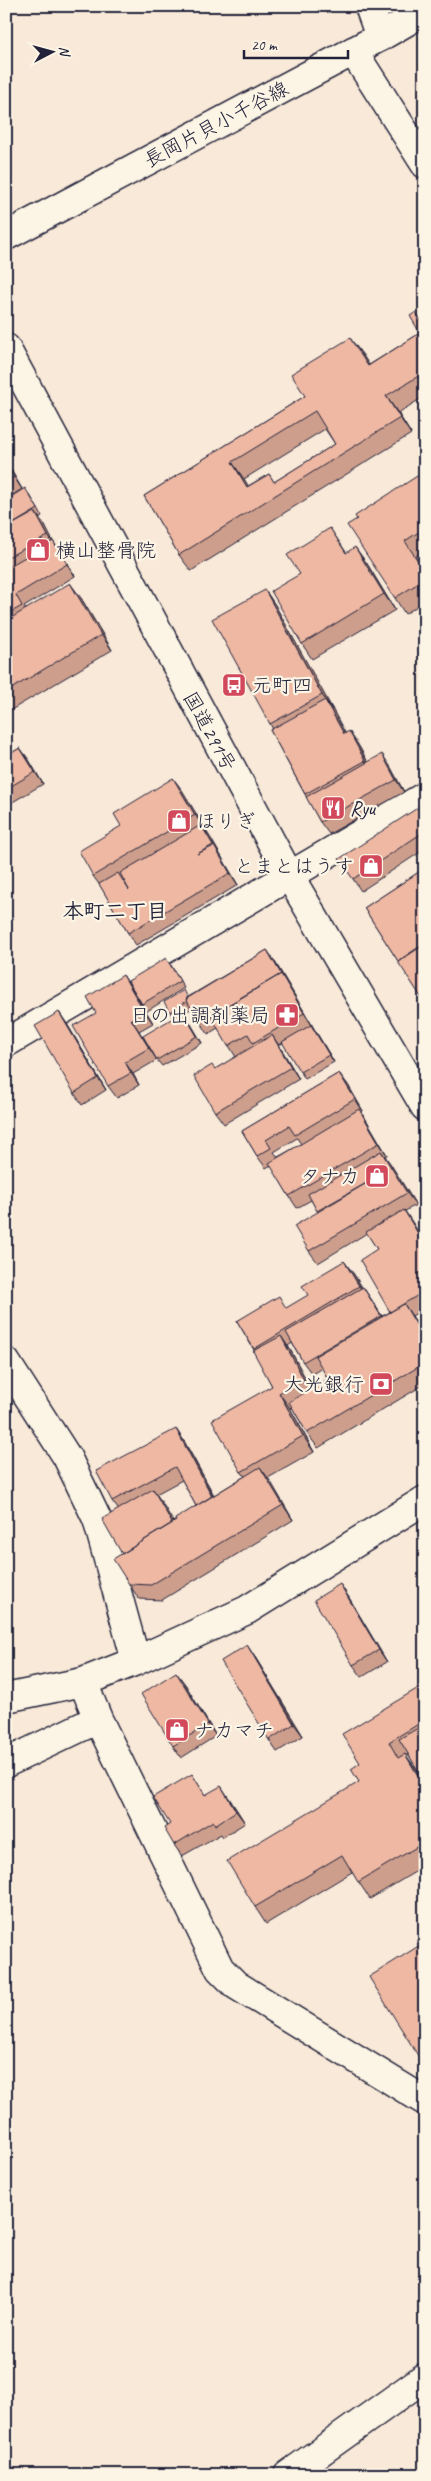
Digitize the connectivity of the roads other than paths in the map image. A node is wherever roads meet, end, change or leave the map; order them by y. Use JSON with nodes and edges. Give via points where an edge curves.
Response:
{"nodes":[{"id":1,"x":369,"y":6,"type":"edge"},
{"id":2,"x":425,"y":11,"type":"edge"},
{"id":3,"x":380,"y":37,"type":"junction"},
{"id":4,"x":353,"y":51,"type":"junction"},
{"id":5,"x":425,"y":164,"type":"edge"},
{"id":6,"x":6,"y":236,"type":"edge"},
{"id":7,"x":6,"y":348,"type":"edge"},
{"id":8,"x":425,"y":796,"type":"edge"},
{"id":9,"x":289,"y":875,"type":"junction"},
{"id":10,"x":6,"y":1043,"type":"edge"},
{"id":11,"x":425,"y":1107,"type":"edge"},
{"id":12,"x":6,"y":1362,"type":"edge"},
{"id":13,"x":425,"y":1500,"type":"edge"},
{"id":14,"x":136,"y":1661,"type":"junction"},
{"id":15,"x":83,"y":1682,"type":"junction"},
{"id":16,"x":6,"y":1698,"type":"edge"},
{"id":17,"x":98,"y":1719,"type":"junction"},
{"id":18,"x":6,"y":1763,"type":"edge"},
{"id":19,"x":425,"y":2101,"type":"edge"},
{"id":20,"x":425,"y":2378,"type":"edge"},
{"id":21,"x":288,"y":2475,"type":"edge"}],
"edges":[{"from":1,"to":3,"type":"main road"},
{"from":2,"to":3,"type":"main road","name":"長岡片貝小千谷線"},
{"from":3,"to":4,"type":"main road","name":"長岡片貝小千谷線"},
{"from":4,"to":5,"type":"main road"},
{"from":4,"to":6,"type":"main road","name":"長岡片貝小千谷線"},
{"from":7,"to":9,"type":"main road","name":"国道291号"},
{"from":8,"to":9,"type":"main road"},
{"from":9,"to":10,"type":"main road"},
{"from":9,"to":11,"type":"main road","name":"国道291号"},
{"from":12,"to":14,"type":"main road","via":[[67,1457],[97,1519]]},
{"from":13,"to":14,"type":"main road","via":[[247,1610]]},
{"from":14,"to":15,"type":"main road"},
{"from":15,"to":16,"type":"main road"},
{"from":15,"to":17,"type":"main road"},
{"from":17,"to":18,"type":"main road"},
{"from":17,"to":19,"type":"main road","via":[[220,1969],[236,1985]]},
{"from":20,"to":21,"type":"main road"}]}
